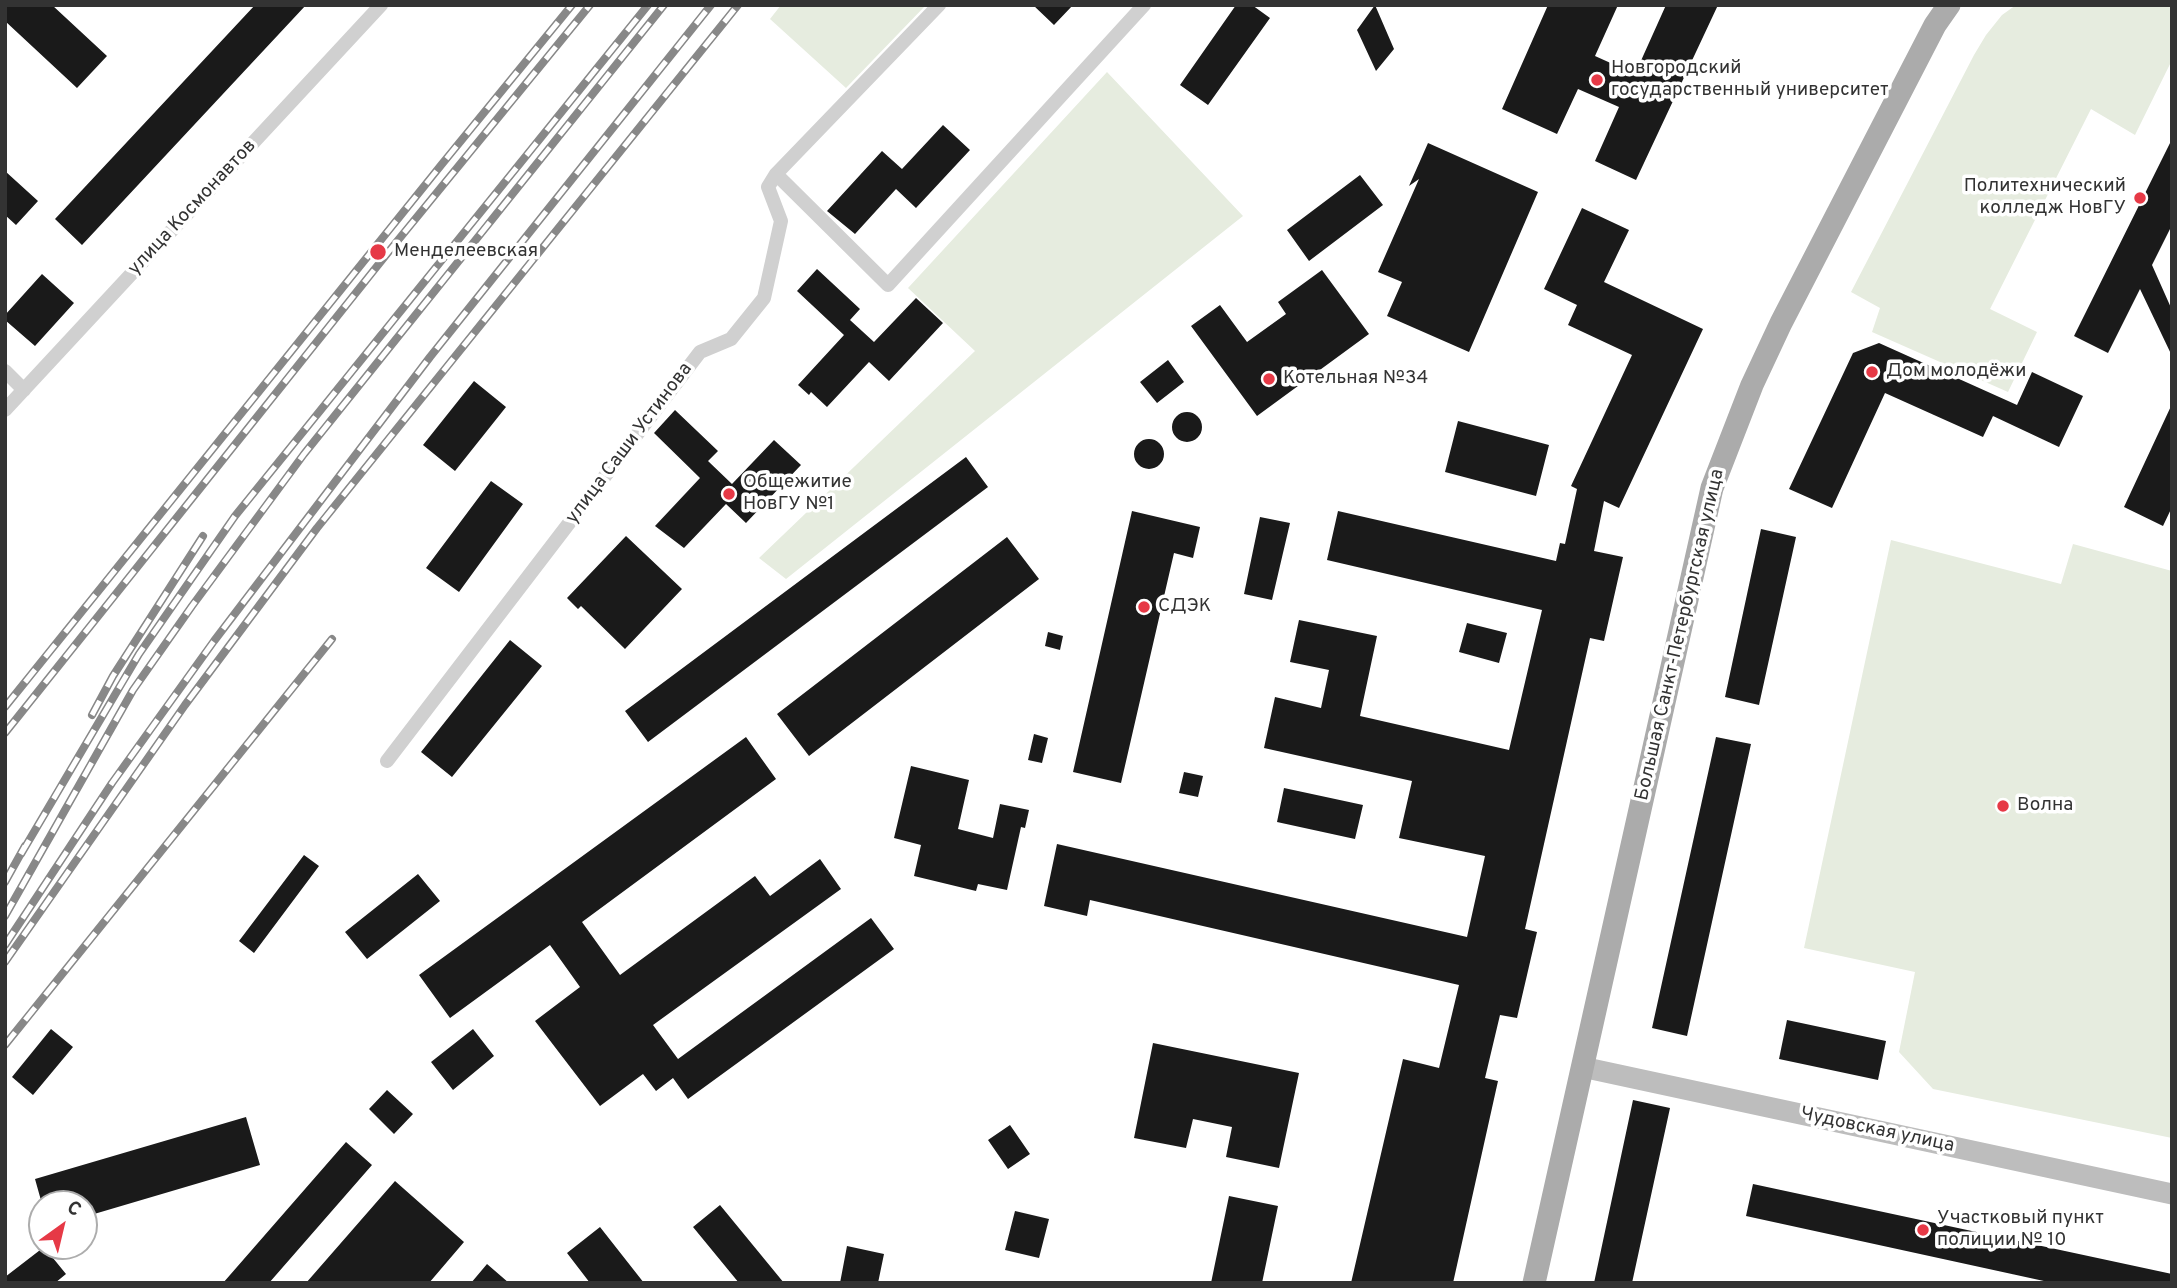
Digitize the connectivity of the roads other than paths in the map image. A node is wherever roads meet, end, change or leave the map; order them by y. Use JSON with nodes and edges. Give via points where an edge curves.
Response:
{"nodes":[{"id":1,"x":381,"y":5,"type":"edge"},
{"id":2,"x":939,"y":5,"type":"edge"},
{"id":3,"x":1144,"y":5,"type":"edge"},
{"id":4,"x":1949,"y":5,"type":"edge"},
{"id":5,"x":1939,"y":15,"type":"edge"},
{"id":6,"x":776,"y":174,"type":"junction"},
{"id":7,"x":5,"y":371,"type":"edge"},
{"id":8,"x":24,"y":390,"type":"junction"},
{"id":9,"x":5,"y":410,"type":"edge"},
{"id":10,"x":387,"y":761,"type":"dead end"},
{"id":11,"x":1582,"y":1067,"type":"junction"},
{"id":12,"x":2172,"y":1194,"type":"edge"},
{"id":13,"x":1534,"y":1283,"type":"edge"}],
"edges":[{"from":1,"to":8,"type":"street","name":"улица Космонавтов"},
{"from":2,"to":6,"type":"street"},
{"from":3,"to":6,"type":"street","via":[[888,285]]},
{"from":4,"to":5,"type":"main road","name":"Большая Санкт-Петербургская улица"},
{"from":5,"to":11,"type":"main road","name":"Большая Санкт-Петербургская улица","via":[[1781,323],[1718,471]]},
{"from":6,"to":10,"type":"street","name":"улица Саши Устинова","via":[[768,187],[781,221],[764,298],[731,339],[700,352]]},
{"from":7,"to":8,"type":"street"},
{"from":8,"to":9,"type":"street","name":"улица Космонавтов"},
{"from":11,"to":12,"type":"main road","name":"Чудовская улица"},
{"from":11,"to":13,"type":"main road","name":"Большая Санкт-Петербургская улица"}]}
